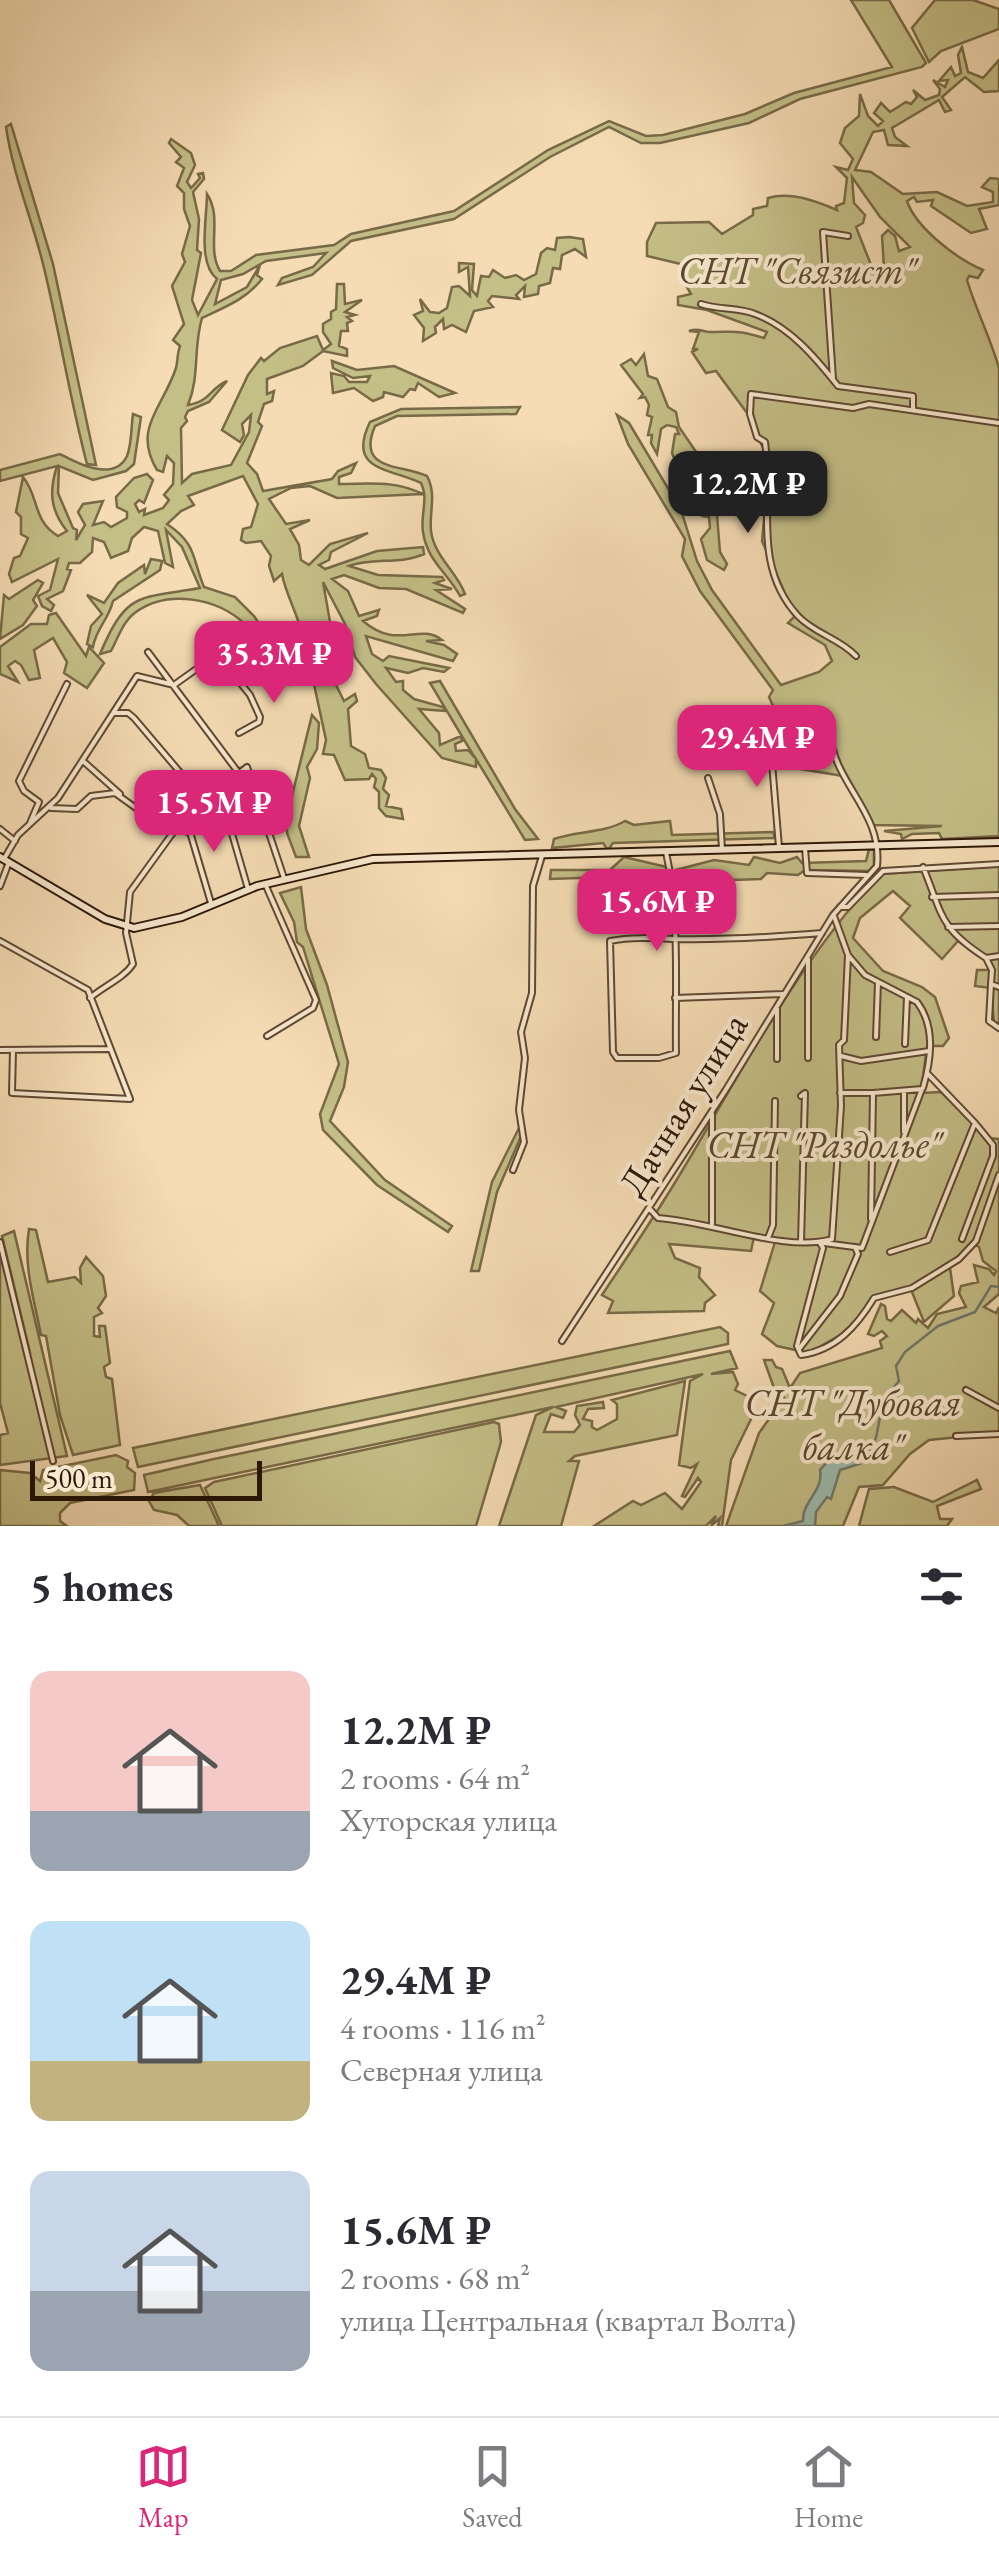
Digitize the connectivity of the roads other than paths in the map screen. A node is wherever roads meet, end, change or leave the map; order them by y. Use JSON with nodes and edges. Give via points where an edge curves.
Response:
{"nodes":[{"id":1,"x":848,"y":236,"type":"dead end"},
{"id":2,"x":701,"y":304,"type":"dead end"},
{"id":3,"x":833,"y":379,"type":"junction"},
{"id":4,"x":913,"y":410,"type":"junction"},
{"id":5,"x":999,"y":423,"type":"edge"},
{"id":6,"x":148,"y":652,"type":"dead end"},
{"id":7,"x":856,"y":656,"type":"dead end"},
{"id":8,"x":68,"y":684,"type":"dead end"},
{"id":9,"x":174,"y":686,"type":"junction"},
{"id":10,"x":111,"y":714,"type":"junction"},
{"id":11,"x":762,"y":727,"type":"dead end"},
{"id":12,"x":830,"y":732,"type":"dead end"},
{"id":13,"x":239,"y":733,"type":"dead end"},
{"id":14,"x":82,"y":760,"type":"junction"},
{"id":15,"x":238,"y":772,"type":"junction"},
{"id":16,"x":708,"y":778,"type":"dead end"},
{"id":17,"x":219,"y":788,"type":"junction"},
{"id":18,"x":123,"y":797,"type":"junction"},
{"id":19,"x":200,"y":807,"type":"junction"},
{"id":20,"x":48,"y":808,"type":"junction"},
{"id":21,"x":187,"y":822,"type":"junction"},
{"id":22,"x":28,"y":827,"type":"junction"},
{"id":23,"x":178,"y":827,"type":"junction"},
{"id":24,"x":0,"y":828,"type":"edge"},
{"id":25,"x":172,"y":834,"type":"junction"},
{"id":26,"x":190,"y":834,"type":"junction"},
{"id":27,"x":15,"y":840,"type":"junction"},
{"id":28,"x":999,"y":842,"type":"edge"},
{"id":29,"x":879,"y":846,"type":"junction"},
{"id":30,"x":779,"y":848,"type":"junction"},
{"id":31,"x":805,"y":848,"type":"junction"},
{"id":32,"x":722,"y":850,"type":"junction"},
{"id":33,"x":666,"y":852,"type":"junction"},
{"id":34,"x":542,"y":856,"type":"junction"},
{"id":35,"x":4,"y":859,"type":"edge"},
{"id":36,"x":999,"y":864,"type":"edge"},
{"id":37,"x":923,"y":867,"type":"junction"},
{"id":38,"x":868,"y":876,"type":"junction"},
{"id":39,"x":285,"y":880,"type":"junction"},
{"id":40,"x":0,"y":886,"type":"edge"},
{"id":41,"x":266,"y":886,"type":"junction"},
{"id":42,"x":248,"y":889,"type":"junction"},
{"id":43,"x":999,"y":895,"type":"edge"},
{"id":44,"x":932,"y":897,"type":"junction"},
{"id":45,"x":211,"y":903,"type":"junction"},
{"id":46,"x":702,"y":906,"type":"dead end"},
{"id":47,"x":840,"y":907,"type":"junction"},
{"id":48,"x":672,"y":909,"type":"junction"},
{"id":49,"x":834,"y":915,"type":"junction"},
{"id":50,"x":999,"y":926,"type":"edge"},
{"id":51,"x":127,"y":927,"type":"junction"},
{"id":52,"x":948,"y":927,"type":"junction"},
{"id":53,"x":822,"y":933,"type":"junction"},
{"id":54,"x":673,"y":939,"type":"junction"},
{"id":55,"x":0,"y":940,"type":"edge"},
{"id":56,"x":808,"y":954,"type":"junction"},
{"id":57,"x":848,"y":956,"type":"junction"},
{"id":58,"x":999,"y":956,"type":"edge"},
{"id":59,"x":986,"y":958,"type":"junction"},
{"id":60,"x":878,"y":982,"type":"junction"},
{"id":61,"x":991,"y":984,"type":"junction"},
{"id":62,"x":999,"y":987,"type":"edge"},
{"id":63,"x":783,"y":994,"type":"junction"},
{"id":64,"x":906,"y":997,"type":"junction"},
{"id":65,"x":90,"y":998,"type":"junction"},
{"id":66,"x":675,"y":998,"type":"junction"},
{"id":67,"x":777,"y":1005,"type":"junction"},
{"id":68,"x":999,"y":1028,"type":"edge"},
{"id":69,"x":267,"y":1036,"type":"dead end"},
{"id":70,"x":876,"y":1037,"type":"dead end"},
{"id":71,"x":905,"y":1044,"type":"dead end"},
{"id":72,"x":109,"y":1049,"type":"junction"},
{"id":73,"x":0,"y":1050,"type":"edge"},
{"id":74,"x":14,"y":1050,"type":"junction"},
{"id":75,"x":929,"y":1051,"type":"junction"},
{"id":76,"x":839,"y":1056,"type":"junction"},
{"id":77,"x":808,"y":1058,"type":"dead end"},
{"id":78,"x":776,"y":1060,"type":"dead end"},
{"id":79,"x":927,"y":1073,"type":"junction"},
{"id":80,"x":922,"y":1089,"type":"junction"},
{"id":81,"x":904,"y":1090,"type":"junction"},
{"id":82,"x":840,"y":1092,"type":"junction"},
{"id":83,"x":874,"y":1092,"type":"junction"},
{"id":84,"x":801,"y":1096,"type":"dead end"},
{"id":85,"x":775,"y":1101,"type":"dead end"},
{"id":86,"x":712,"y":1112,"type":"junction"},
{"id":87,"x":975,"y":1123,"type":"junction"},
{"id":88,"x":904,"y":1137,"type":"junction"},
{"id":89,"x":512,"y":1170,"type":"dead end"},
{"id":90,"x":999,"y":1175,"type":"edge"},
{"id":91,"x":649,"y":1208,"type":"junction"},
{"id":92,"x":712,"y":1224,"type":"junction"},
{"id":93,"x":871,"y":1224,"type":"junction"},
{"id":94,"x":768,"y":1238,"type":"junction"},
{"id":95,"x":962,"y":1239,"type":"dead end"},
{"id":96,"x":0,"y":1242,"type":"edge"},
{"id":97,"x":801,"y":1242,"type":"junction"},
{"id":98,"x":820,"y":1243,"type":"junction"},
{"id":99,"x":855,"y":1247,"type":"junction"},
{"id":100,"x":890,"y":1252,"type":"dead end"},
{"id":101,"x":562,"y":1341,"type":"dead end"},
{"id":102,"x":798,"y":1353,"type":"junction"},
{"id":103,"x":966,"y":1390,"type":"dead end"},
{"id":104,"x":999,"y":1408,"type":"edge"},
{"id":105,"x":999,"y":1434,"type":"edge"},
{"id":106,"x":956,"y":1436,"type":"dead end"},
{"id":107,"x":53,"y":1461,"type":"dead end"}],
"edges":[{"from":1,"to":3,"type":"street","via":[[822,232]]},
{"from":2,"to":3,"type":"street","via":[[773,322]]},
{"from":3,"to":4,"type":"street","via":[[838,386],[913,396]]},
{"from":4,"to":5,"type":"street"},
{"from":4,"to":7,"type":"street","via":[[754,393],[749,399],[757,437],[765,442],[764,541],[780,585],[796,614]]},
{"from":6,"to":9,"type":"street"},
{"from":8,"to":22,"type":"street","via":[[19,781],[40,802]]},
{"from":9,"to":10,"type":"street","via":[[137,676]]},
{"from":9,"to":13,"type":"street","via":[[195,670],[222,663],[230,668],[260,717]]},
{"from":9,"to":15,"type":"street"},
{"from":10,"to":14,"type":"street"},
{"from":10,"to":19,"type":"street","via":[[134,718],[195,790]]},
{"from":11,"to":30,"type":"street","via":[[770,739]]},
{"from":12,"to":29,"type":"street","via":[[833,754]]},
{"from":14,"to":18,"type":"street"},
{"from":14,"to":20,"type":"street"},
{"from":15,"to":17,"type":"street"},
{"from":15,"to":39,"type":"street","via":[[247,766]]},
{"from":16,"to":32,"type":"street"},
{"from":17,"to":19,"type":"street"},
{"from":17,"to":42,"type":"street"},
{"from":18,"to":20,"type":"street","via":[[90,796],[77,810]]},
{"from":18,"to":25,"type":"street"},
{"from":19,"to":21,"type":"street"},
{"from":20,"to":22,"type":"street"},
{"from":21,"to":23,"type":"street"},
{"from":21,"to":26,"type":"street"},
{"from":22,"to":27,"type":"street"},
{"from":23,"to":25,"type":"street"},
{"from":23,"to":26,"type":"street"},
{"from":24,"to":27,"type":"street"},
{"from":25,"to":51,"type":"street","via":[[130,892]]},
{"from":26,"to":45,"type":"street"},
{"from":27,"to":35,"type":"street"},
{"from":28,"to":29,"type":"street"},
{"from":29,"to":31,"type":"street"},
{"from":29,"to":38,"type":"street","name":"Дачная улица"},
{"from":30,"to":31,"type":"street"},
{"from":30,"to":32,"type":"street"},
{"from":31,"to":38,"type":"street","via":[[807,874]]},
{"from":32,"to":33,"type":"street"},
{"from":33,"to":34,"type":"street"},
{"from":33,"to":48,"type":"street"},
{"from":34,"to":39,"type":"street","via":[[373,860]]},
{"from":34,"to":89,"type":"street","via":[[533,886],[532,994],[521,1032],[519,1110],[525,1131]]},
{"from":35,"to":40,"type":"street"},
{"from":35,"to":51,"type":"street"},
{"from":36,"to":37,"type":"street"},
{"from":37,"to":44,"type":"street"},
{"from":37,"to":47,"type":"street","via":[[883,871],[848,907]]},
{"from":38,"to":47,"type":"street","name":"Дачная улица"},
{"from":39,"to":41,"type":"street"},
{"from":41,"to":42,"type":"street"},
{"from":41,"to":69,"type":"street","via":[[316,1000]]},
{"from":42,"to":45,"type":"street"},
{"from":43,"to":44,"type":"street"},
{"from":44,"to":52,"type":"street"},
{"from":45,"to":51,"type":"street","via":[[156,925]]},
{"from":46,"to":48,"type":"street"},
{"from":47,"to":49,"type":"street","name":"Дачная улица"},
{"from":48,"to":54,"type":"street"},
{"from":49,"to":53,"type":"street","name":"Дачная улица"},
{"from":49,"to":57,"type":"street"},
{"from":50,"to":52,"type":"street"},
{"from":51,"to":65,"type":"street","via":[[135,958],[127,974]]},
{"from":52,"to":59,"type":"street"},
{"from":53,"to":54,"type":"street"},
{"from":53,"to":56,"type":"street","name":"Дачная улица"},
{"from":54,"to":66,"type":"street"},
{"from":54,"to":66,"type":"street","via":[[609,944],[614,1056],[676,1053]]},
{"from":55,"to":65,"type":"street","via":[[88,990]]},
{"from":56,"to":63,"type":"street","name":"Дачная улица"},
{"from":56,"to":77,"type":"street"},
{"from":57,"to":60,"type":"street"},
{"from":57,"to":76,"type":"street"},
{"from":58,"to":59,"type":"street"},
{"from":59,"to":61,"type":"street"},
{"from":60,"to":64,"type":"street"},
{"from":60,"to":70,"type":"street"},
{"from":61,"to":62,"type":"street"},
{"from":61,"to":68,"type":"street","via":[[988,1021]]},
{"from":63,"to":66,"type":"street"},
{"from":63,"to":67,"type":"street","name":"Дачная улица"},
{"from":64,"to":71,"type":"street"},
{"from":64,"to":75,"type":"street","via":[[927,1019]]},
{"from":65,"to":72,"type":"street"},
{"from":67,"to":78,"type":"street"},
{"from":67,"to":86,"type":"street","name":"Дачная улица"},
{"from":72,"to":74,"type":"street"},
{"from":72,"to":74,"type":"street","via":[[130,1099],[12,1094]]},
{"from":73,"to":74,"type":"street"},
{"from":75,"to":76,"type":"street","via":[[861,1061]]},
{"from":75,"to":79,"type":"street"},
{"from":76,"to":82,"type":"street"},
{"from":79,"to":80,"type":"street"},
{"from":79,"to":87,"type":"street"},
{"from":80,"to":81,"type":"street"},
{"from":80,"to":88,"type":"street"},
{"from":81,"to":83,"type":"street"},
{"from":81,"to":88,"type":"street"},
{"from":82,"to":83,"type":"street"},
{"from":82,"to":98,"type":"street","via":[[835,1234]]},
{"from":83,"to":93,"type":"street"},
{"from":84,"to":97,"type":"street"},
{"from":85,"to":94,"type":"street"},
{"from":86,"to":91,"type":"street","name":"Дачная улица"},
{"from":86,"to":92,"type":"street"},
{"from":87,"to":95,"type":"street","via":[[993,1156]]},
{"from":87,"to":100,"type":"street","via":[[928,1240]]},
{"from":88,"to":93,"type":"street"},
{"from":90,"to":102,"type":"street","via":[[968,1251],[918,1285],[874,1298],[855,1328],[833,1344]]},
{"from":91,"to":92,"type":"street","via":[[658,1218]]},
{"from":91,"to":101,"type":"street","name":"Дачная улица"},
{"from":92,"to":94,"type":"street"},
{"from":93,"to":99,"type":"street","via":[[862,1248]]},
{"from":94,"to":97,"type":"street"},
{"from":96,"to":107,"type":"street"},
{"from":97,"to":98,"type":"street"},
{"from":98,"to":99,"type":"street"},
{"from":98,"to":102,"type":"street"},
{"from":99,"to":102,"type":"street","via":[[840,1296]]},
{"from":103,"to":104,"type":"street"},
{"from":105,"to":106,"type":"street"}]}
